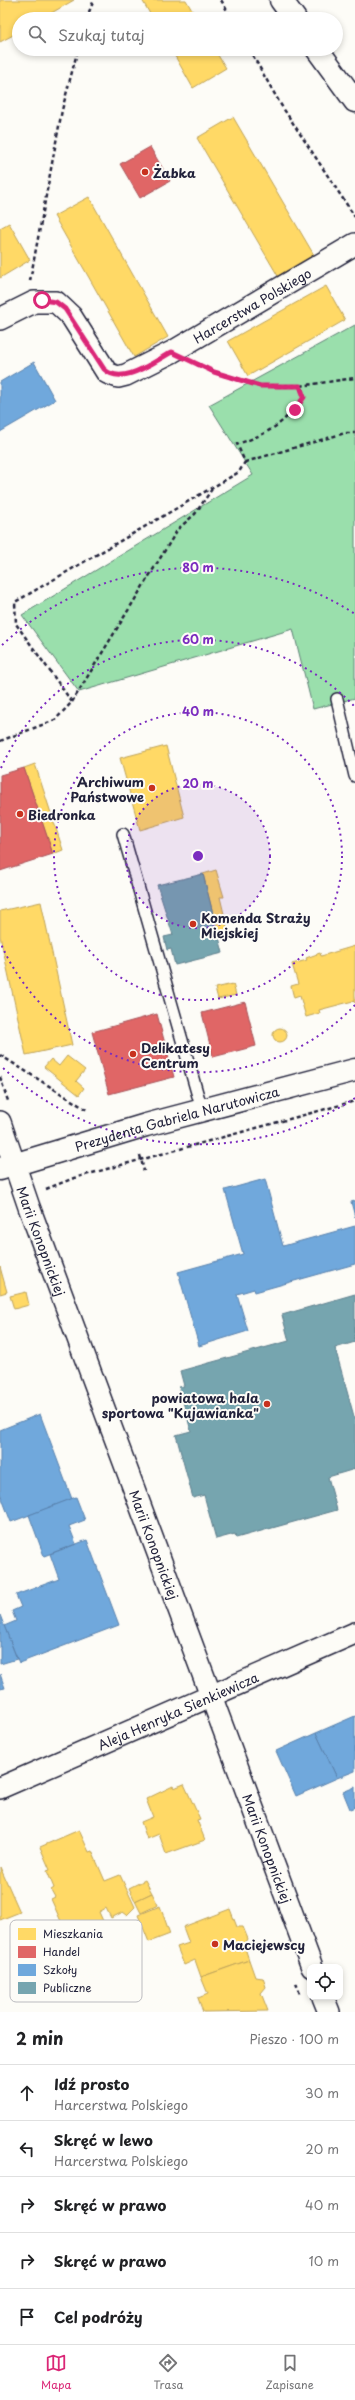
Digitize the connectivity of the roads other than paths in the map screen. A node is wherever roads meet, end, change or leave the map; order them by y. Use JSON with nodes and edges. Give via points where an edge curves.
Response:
{"nodes":[{"id":1,"x":281,"y":0,"type":"edge"},
{"id":2,"x":290,"y":12,"type":"edge"},
{"id":3,"x":322,"y":56,"type":"edge"},
{"id":4,"x":355,"y":101,"type":"edge"},
{"id":5,"x":355,"y":244,"type":"edge"},
{"id":6,"x":0,"y":319,"type":"edge"},
{"id":7,"x":337,"y":699,"type":"dead end"},
{"id":8,"x":355,"y":776,"type":"edge"},
{"id":9,"x":123,"y":834,"type":"dead end"},
{"id":10,"x":355,"y":1070,"type":"edge"},
{"id":11,"x":202,"y":1110,"type":"junction"},
{"id":12,"x":0,"y":1122,"type":"edge"},
{"id":13,"x":7,"y":1167,"type":"edge"},
{"id":14,"x":355,"y":1633,"type":"edge"},
{"id":15,"x":210,"y":1696,"type":"junction"},
{"id":16,"x":0,"y":1788,"type":"edge"},
{"id":17,"x":311,"y":1964,"type":"edge"},
{"id":18,"x":325,"y":2000,"type":"edge"},
{"id":19,"x":329,"y":2012,"type":"edge"}],
"edges":[{"from":1,"to":2,"type":"street"},
{"from":3,"to":4,"type":"street"},
{"from":5,"to":6,"type":"street","name":"Harcerstwa Polskiego","via":[[172,352],[126,375],[113,375],[104,369],[62,306],[42,300],[26,305]]},
{"from":7,"to":8,"type":"lane"},
{"from":9,"to":11,"type":"lane"},
{"from":10,"to":11,"type":"street","name":"Prezydenta Gabriela Narutowicza"},
{"from":11,"to":13,"type":"street","name":"Prezydenta Gabriela Narutowicza"},
{"from":12,"to":13,"type":"street","name":"Marii Konopnickiej"},
{"from":13,"to":15,"type":"street","name":"Marii Konopnickiej","via":[[25,1196]]},
{"from":14,"to":15,"type":"street","name":"Aleja Henryka Sienkiewicza"},
{"from":15,"to":16,"type":"street","name":"Aleja Henryka Sienkiewicza"},
{"from":15,"to":17,"type":"street","name":"Marii Konopnickiej"},
{"from":18,"to":19,"type":"street"}]}
